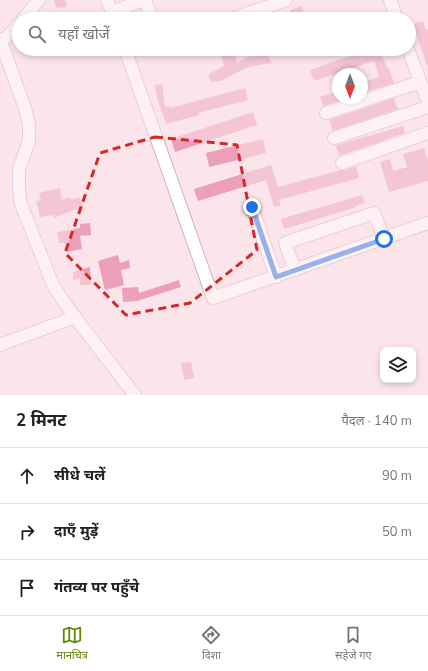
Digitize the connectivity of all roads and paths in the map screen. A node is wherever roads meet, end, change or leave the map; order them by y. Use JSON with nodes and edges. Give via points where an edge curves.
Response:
{"nodes":[{"id":1,"x":39,"y":0,"type":"edge"},
{"id":2,"x":107,"y":0,"type":"edge"},
{"id":3,"x":144,"y":0,"type":"edge"},
{"id":4,"x":286,"y":0,"type":"edge"},
{"id":5,"x":390,"y":0,"type":"edge"},
{"id":6,"x":266,"y":3,"type":"edge"},
{"id":7,"x":29,"y":12,"type":"edge"},
{"id":8,"x":112,"y":12,"type":"edge"},
{"id":9,"x":121,"y":12,"type":"edge"},
{"id":10,"x":149,"y":12,"type":"edge"},
{"id":11,"x":246,"y":12,"type":"edge"},
{"id":12,"x":394,"y":12,"type":"edge"},
{"id":13,"x":12,"y":32,"type":"edge"},
{"id":14,"x":0,"y":42,"type":"edge"},
{"id":15,"x":127,"y":56,"type":"edge"},
{"id":16,"x":411,"y":56,"type":"edge"},
{"id":17,"x":420,"y":82,"type":"junction"},
{"id":18,"x":428,"y":102,"type":"edge"},
{"id":19,"x":428,"y":107,"type":"edge"},
{"id":20,"x":326,"y":114,"type":"dead end"},
{"id":21,"x":428,"y":133,"type":"edge"},
{"id":22,"x":334,"y":138,"type":"dead end"},
{"id":23,"x":342,"y":163,"type":"dead end"},
{"id":24,"x":252,"y":207,"type":"dead end"},
{"id":25,"x":428,"y":223,"type":"edge"},
{"id":26,"x":384,"y":239,"type":"junction"},
{"id":27,"x":294,"y":270,"type":"junction"},
{"id":28,"x":276,"y":277,"type":"junction"},
{"id":29,"x":75,"y":317,"type":"junction"},
{"id":30,"x":0,"y":345,"type":"edge"},
{"id":31,"x":135,"y":395,"type":"edge"}],
"edges":[{"from":1,"to":7,"type":"street"},
{"from":2,"to":8,"type":"street"},
{"from":3,"to":9,"type":"street"},
{"from":3,"to":10,"type":"street"},
{"from":4,"to":6,"type":"street"},
{"from":5,"to":12,"type":"street"},
{"from":6,"to":11,"type":"street"},
{"from":13,"to":14,"type":"street"},
{"from":14,"to":29,"type":"street","via":[[26,110],[29,125],[29,141],[19,169],[21,204],[53,284]]},
{"from":15,"to":28,"type":"street","via":[[213,298]]},
{"from":16,"to":17,"type":"street"},
{"from":17,"to":18,"type":"street"},
{"from":17,"to":20,"type":"street"},
{"from":19,"to":22,"type":"street"},
{"from":21,"to":23,"type":"street"},
{"from":24,"to":28,"type":"street"},
{"from":25,"to":26,"type":"street"},
{"from":26,"to":27,"type":"street"},
{"from":26,"to":27,"type":"street","via":[[374,214],[285,243]]},
{"from":27,"to":28,"type":"street"},
{"from":29,"to":30,"type":"street"},
{"from":29,"to":31,"type":"street"}]}
